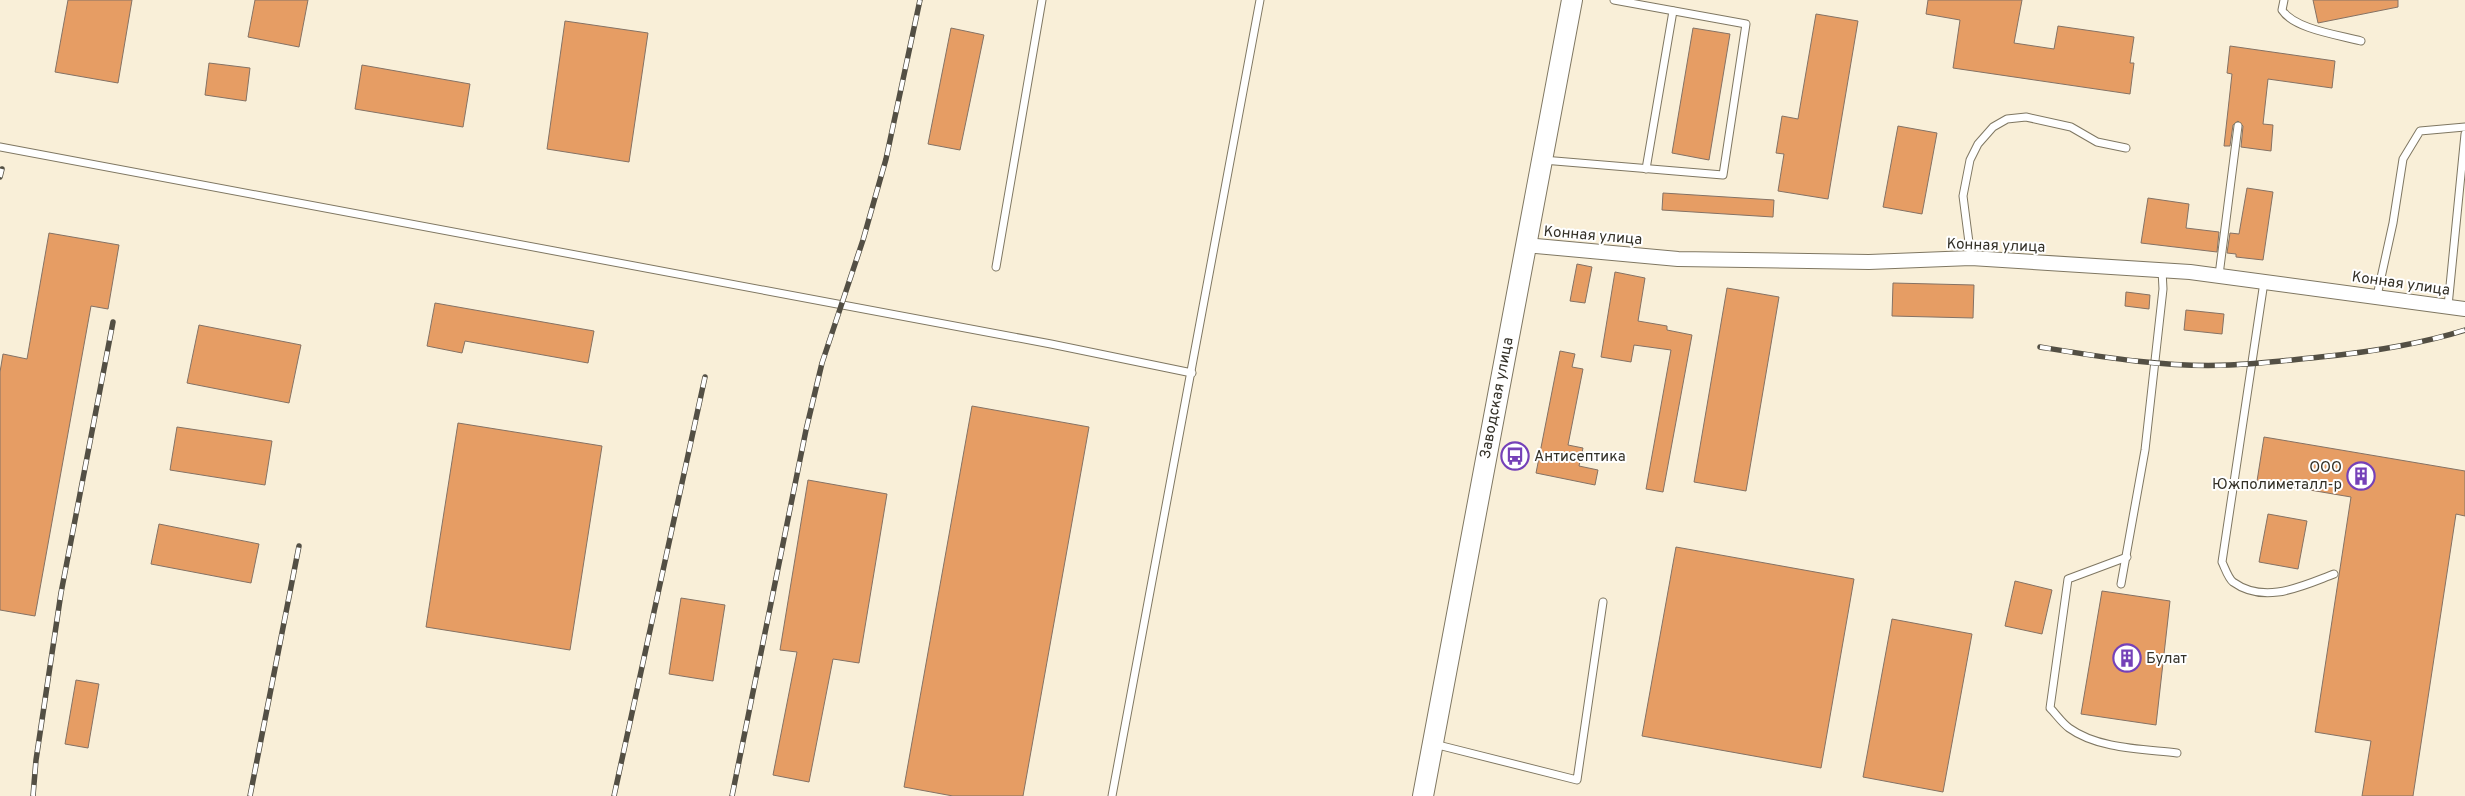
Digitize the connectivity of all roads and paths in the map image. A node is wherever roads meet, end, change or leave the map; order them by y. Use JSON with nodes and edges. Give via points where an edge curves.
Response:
{"nodes":[{"id":1,"x":1042,"y":0,"type":"edge"},
{"id":2,"x":1260,"y":0,"type":"edge"},
{"id":3,"x":1572,"y":0,"type":"edge"},
{"id":4,"x":1614,"y":0,"type":"edge"},
{"id":5,"x":2284,"y":0,"type":"edge"},
{"id":6,"x":1673,"y":11,"type":"junction"},
{"id":7,"x":2361,"y":41,"type":"dead end"},
{"id":8,"x":2238,"y":126,"type":"dead end"},
{"id":9,"x":2465,"y":127,"type":"edge"},
{"id":10,"x":2465,"y":134,"type":"edge"},
{"id":11,"x":0,"y":147,"type":"edge"},
{"id":12,"x":2126,"y":148,"type":"dead end"},
{"id":13,"x":1541,"y":160,"type":"junction"},
{"id":14,"x":1646,"y":169,"type":"junction"},
{"id":15,"x":1524,"y":245,"type":"junction"},
{"id":16,"x":1971,"y":258,"type":"junction"},
{"id":17,"x":996,"y":267,"type":"dead end"},
{"id":18,"x":2162,"y":270,"type":"junction"},
{"id":19,"x":2219,"y":275,"type":"junction"},
{"id":20,"x":2264,"y":281,"type":"junction"},
{"id":21,"x":2377,"y":296,"type":"junction"},
{"id":22,"x":2448,"y":306,"type":"junction"},
{"id":23,"x":2465,"y":309,"type":"edge"},
{"id":24,"x":1192,"y":373,"type":"junction"},
{"id":25,"x":2127,"y":557,"type":"junction"},
{"id":26,"x":2334,"y":574,"type":"dead end"},
{"id":27,"x":2121,"y":584,"type":"dead end"},
{"id":28,"x":1603,"y":602,"type":"dead end"},
{"id":29,"x":1432,"y":743,"type":"junction"},
{"id":30,"x":2177,"y":753,"type":"dead end"},
{"id":31,"x":1112,"y":796,"type":"edge"},
{"id":32,"x":1423,"y":796,"type":"edge"}],
"edges":[{"from":1,"to":17,"type":"lane"},
{"from":2,"to":24,"type":"lane"},
{"from":3,"to":13,"type":"street","name":"Заводская улица"},
{"from":4,"to":6,"type":"lane"},
{"from":5,"to":7,"type":"lane","via":[[2282,10],[2287,18]]},
{"from":6,"to":14,"type":"lane"},
{"from":6,"to":14,"type":"lane","via":[[1746,24],[1723,175]]},
{"from":8,"to":19,"type":"lane"},
{"from":9,"to":21,"type":"lane","via":[[2420,131],[2403,159]]},
{"from":10,"to":22,"type":"lane"},
{"from":11,"to":24,"type":"lane"},
{"from":12,"to":16,"type":"lane","via":[[2098,142],[2071,127],[2026,117],[2007,119],[1992,127],[1970,160],[1963,196]]},
{"from":13,"to":14,"type":"lane"},
{"from":13,"to":15,"type":"street","name":"Заводская улица"},
{"from":15,"to":16,"type":"street","name":"Конная улица","via":[[1678,259],[1869,262]]},
{"from":15,"to":29,"type":"street","name":"Заводская улица"},
{"from":16,"to":18,"type":"street","name":"Конная улица"},
{"from":18,"to":19,"type":"street","name":"Конная улица"},
{"from":18,"to":25,"type":"lane","via":[[2163,289],[2145,450]]},
{"from":19,"to":20,"type":"street","name":"Конная улица"},
{"from":20,"to":21,"type":"street","name":"Конная улица"},
{"from":20,"to":26,"type":"lane","via":[[2222,562],[2232,581],[2270,594]]},
{"from":21,"to":22,"type":"street","name":"Конная улица"},
{"from":22,"to":23,"type":"street","name":"Конная улица"},
{"from":24,"to":31,"type":"lane"},
{"from":25,"to":27,"type":"lane"},
{"from":25,"to":30,"type":"lane","via":[[2068,579],[2050,708],[2068,728],[2091,740]]},
{"from":28,"to":29,"type":"lane","via":[[1577,780]]},
{"from":29,"to":32,"type":"street","name":"Заводская улица"}]}
